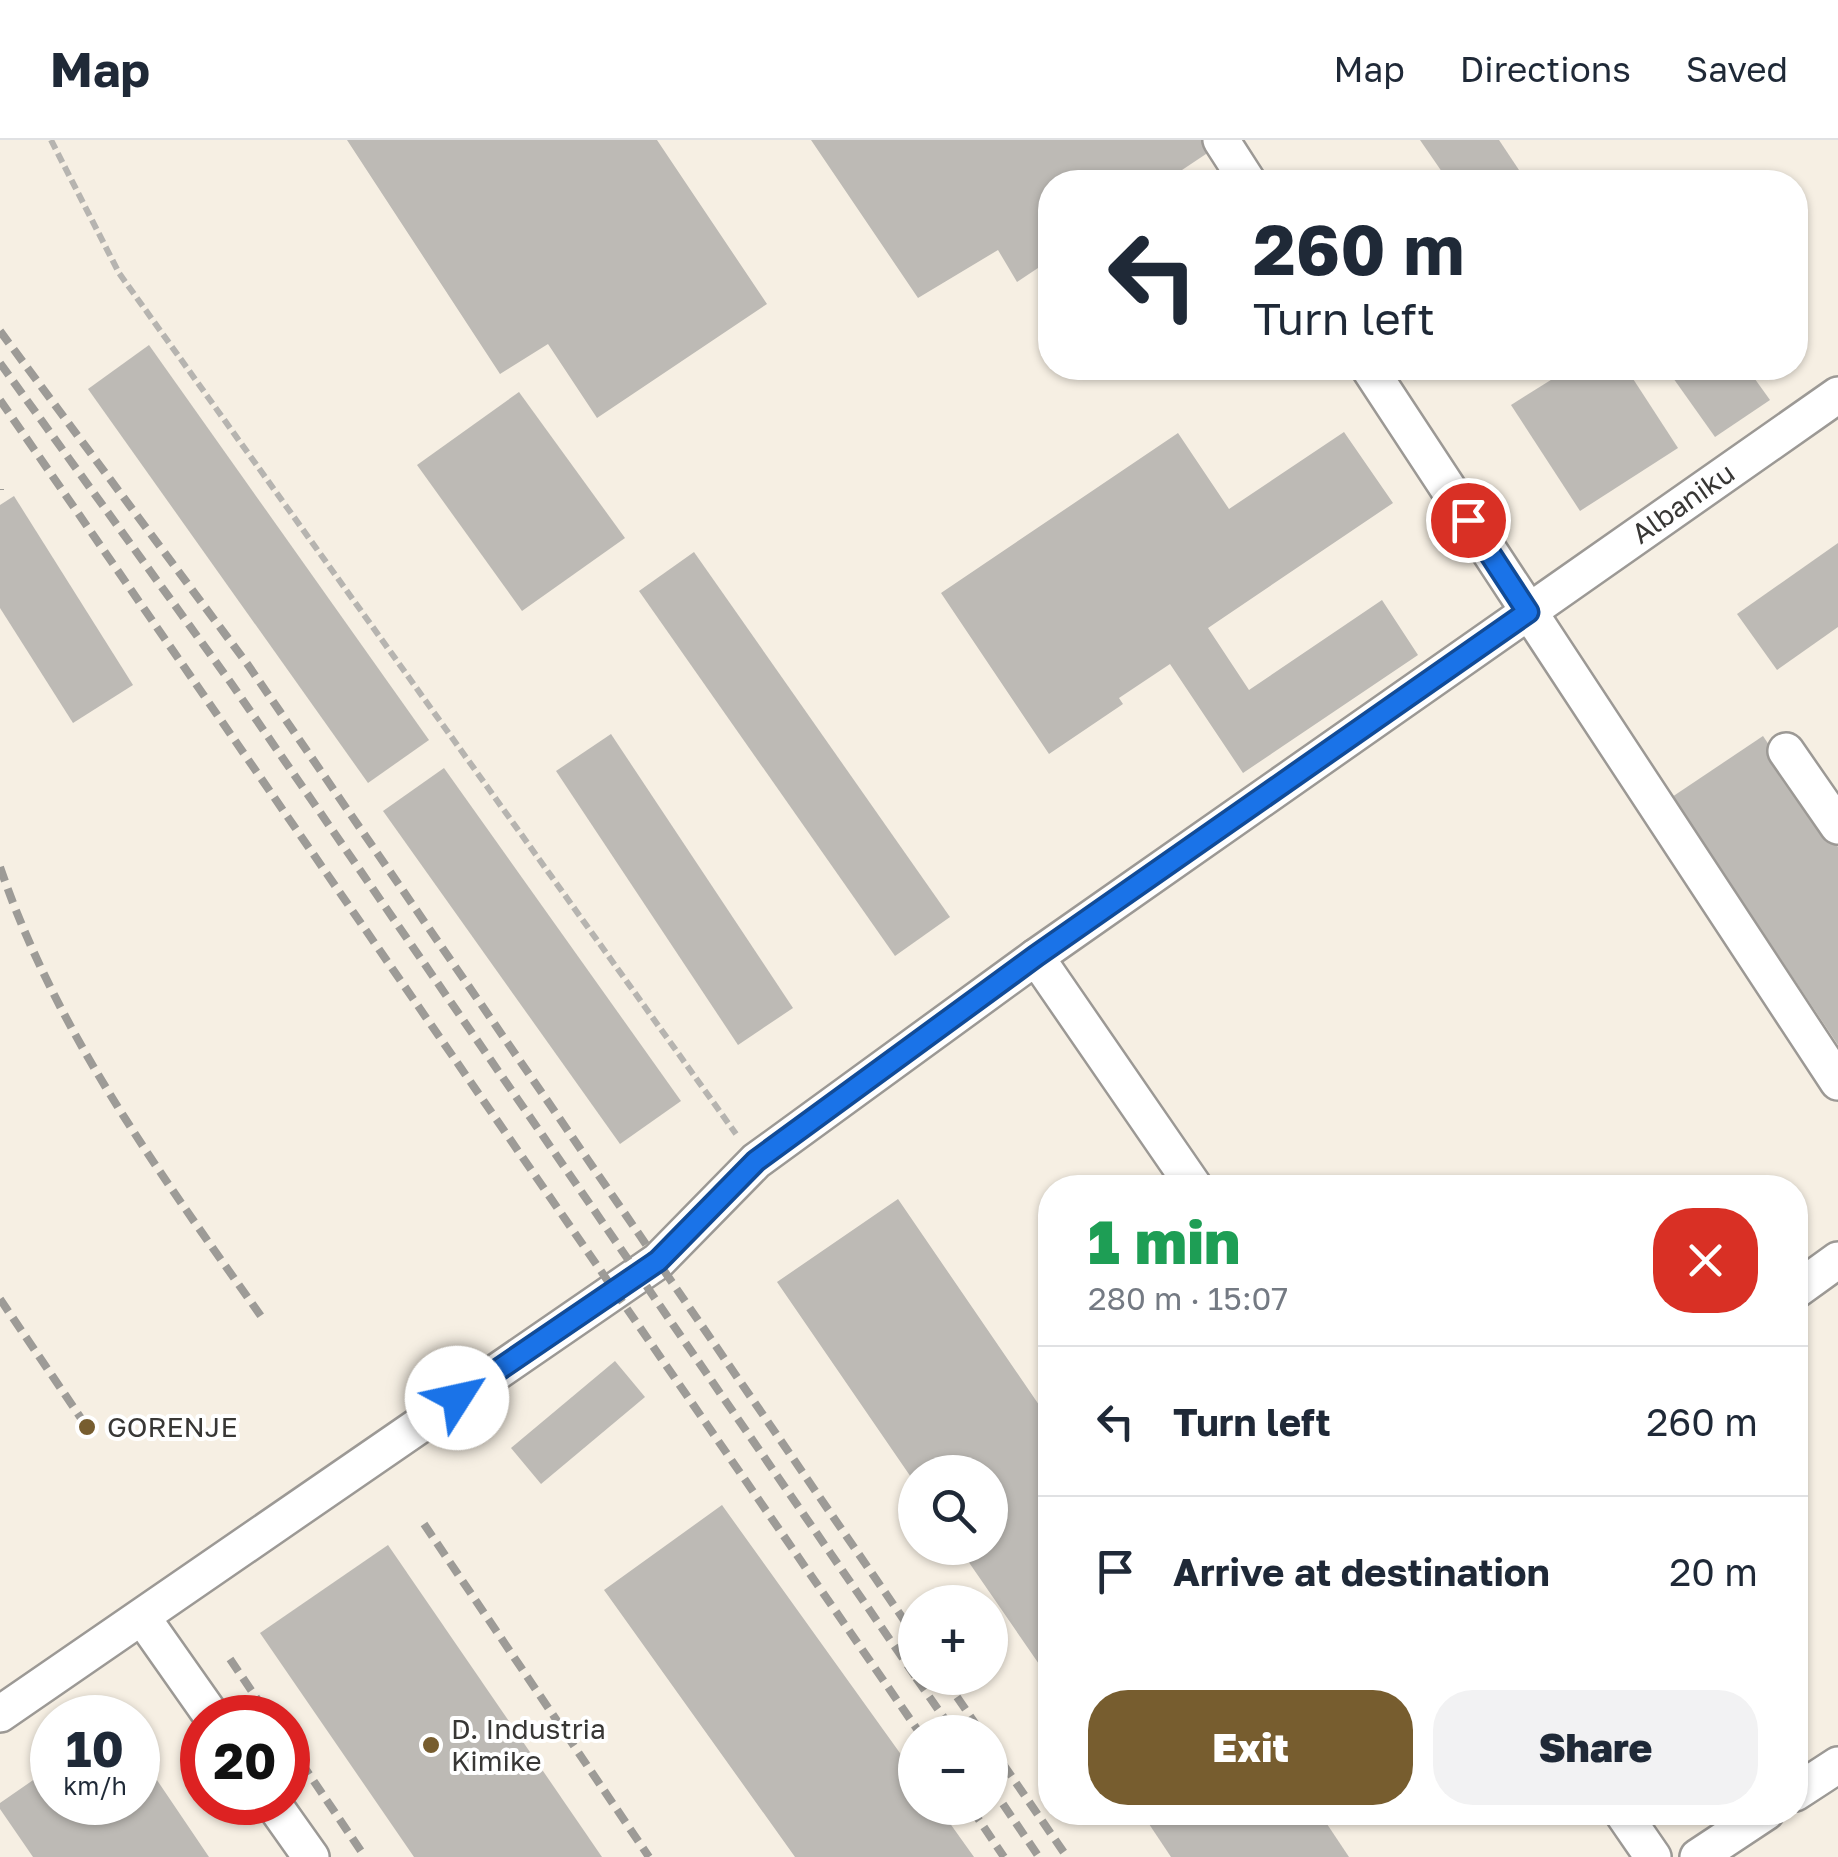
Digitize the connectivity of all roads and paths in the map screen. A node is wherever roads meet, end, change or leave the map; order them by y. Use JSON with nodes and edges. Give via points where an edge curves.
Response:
{"nodes":[{"id":1,"x":51,"y":140,"type":"edge"},
{"id":2,"x":1220,"y":140,"type":"edge"},
{"id":3,"x":1240,"y":170,"type":"edge"},
{"id":4,"x":1377,"y":380,"type":"edge"},
{"id":5,"x":1838,"y":396,"type":"edge"},
{"id":6,"x":1528,"y":612,"type":"junction"},
{"id":7,"x":1786,"y":750,"type":"dead end"},
{"id":8,"x":1838,"y":826,"type":"edge"},
{"id":9,"x":1036,"y":956,"type":"junction"},
{"id":10,"x":1838,"y":1082,"type":"edge"},
{"id":11,"x":756,"y":1161,"type":"junction"},
{"id":12,"x":1186,"y":1175,"type":"edge"},
{"id":13,"x":1838,"y":1260,"type":"edge"},
{"id":14,"x":1808,"y":1282,"type":"edge"},
{"id":15,"x":142,"y":1617,"type":"junction"},
{"id":16,"x":197,"y":1695,"type":"edge"},
{"id":17,"x":0,"y":1714,"type":"edge"},
{"id":18,"x":1838,"y":1765,"type":"edge"},
{"id":19,"x":1808,"y":1785,"type":"edge"},
{"id":20,"x":288,"y":1825,"type":"edge"},
{"id":21,"x":1631,"y":1825,"type":"edge"},
{"id":22,"x":1746,"y":1825,"type":"edge"},
{"id":23,"x":311,"y":1857,"type":"edge"},
{"id":24,"x":1653,"y":1857,"type":"edge"},
{"id":25,"x":1698,"y":1857,"type":"edge"}],
"edges":[{"from":1,"to":11,"type":"path","via":[[119,273]]},
{"from":2,"to":3,"type":"lane"},
{"from":4,"to":6,"type":"lane"},
{"from":5,"to":6,"type":"lane","name":"Albaniku"},
{"from":6,"to":9,"type":"lane","name":"Albaniku"},
{"from":6,"to":10,"type":"lane"},
{"from":7,"to":8,"type":"lane"},
{"from":9,"to":11,"type":"lane","name":"Albaniku"},
{"from":9,"to":12,"type":"lane"},
{"from":11,"to":15,"type":"lane","name":"Albaniku","via":[[658,1261]]},
{"from":13,"to":14,"type":"lane"},
{"from":15,"to":16,"type":"lane"},
{"from":15,"to":17,"type":"lane","name":"Albaniku"},
{"from":18,"to":19,"type":"lane"},
{"from":20,"to":23,"type":"lane"},
{"from":21,"to":24,"type":"lane"},
{"from":22,"to":25,"type":"lane"}]}
